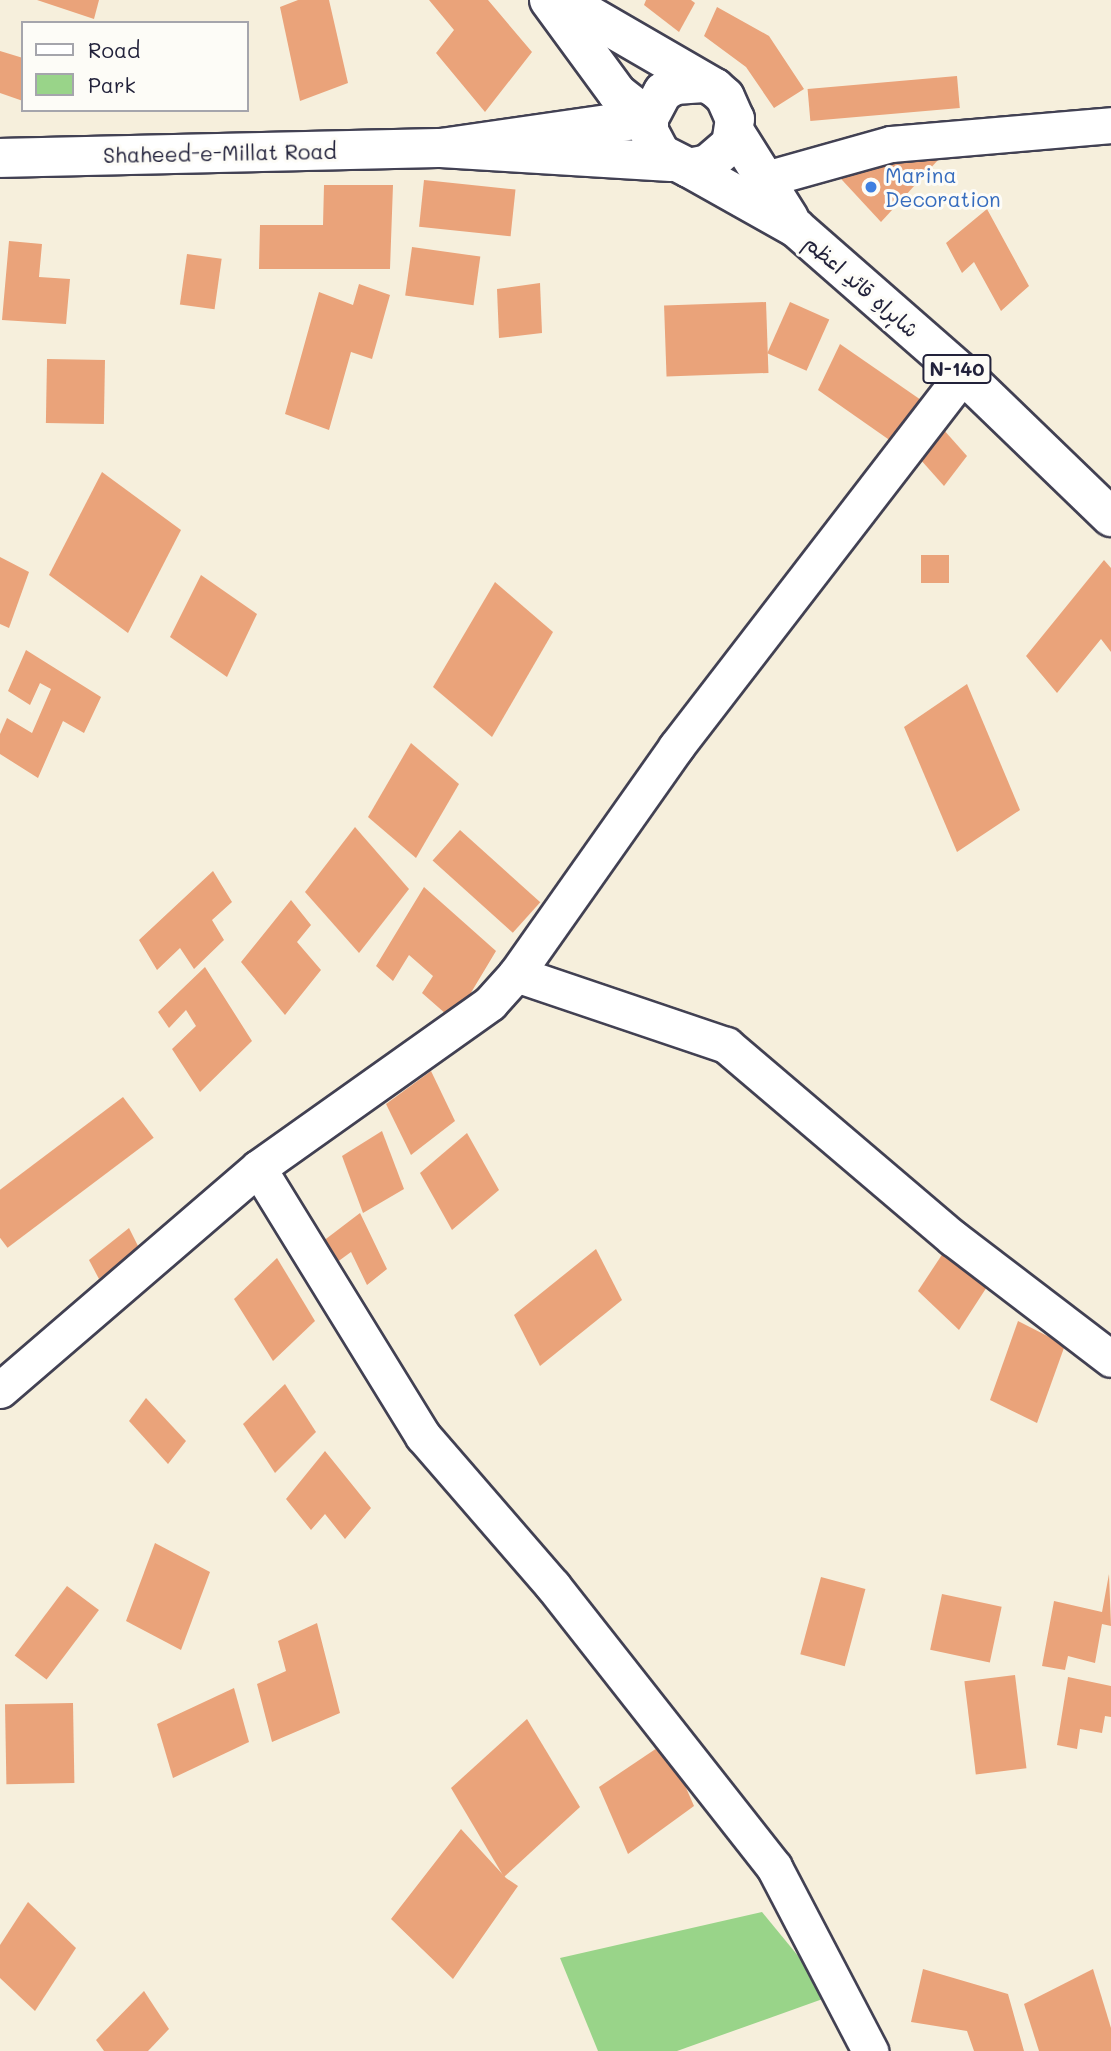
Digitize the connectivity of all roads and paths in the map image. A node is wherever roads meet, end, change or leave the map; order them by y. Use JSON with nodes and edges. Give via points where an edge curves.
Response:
{"nodes":[{"id":1,"x":549,"y":0,"type":"edge"},
{"id":2,"x":563,"y":0,"type":"edge"},
{"id":3,"x":704,"y":83,"type":"junction"},
{"id":4,"x":649,"y":118,"type":"junction"},
{"id":5,"x":1111,"y":125,"type":"edge"},
{"id":6,"x":735,"y":132,"type":"junction"},
{"id":7,"x":440,"y":148,"type":"junction"},
{"id":8,"x":0,"y":158,"type":"edge"},
{"id":9,"x":680,"y":165,"type":"junction"},
{"id":10,"x":762,"y":180,"type":"junction"},
{"id":11,"x":796,"y":228,"type":"junction"},
{"id":12,"x":963,"y":374,"type":"junction"},
{"id":13,"x":1111,"y":517,"type":"edge"},
{"id":14,"x":516,"y":975,"type":"junction"},
{"id":15,"x":258,"y":1168,"type":"junction"},
{"id":16,"x":1111,"y":1359,"type":"edge"},
{"id":17,"x":0,"y":1390,"type":"edge"},
{"id":18,"x":870,"y":2051,"type":"edge"}],
"edges":[{"from":1,"to":4,"type":"main road","via":[[617,93]]},
{"from":2,"to":3,"type":"main road","name":"شاہراہِ قائدِ اعظم","number":"N-140"},
{"from":3,"to":4,"type":"main road","via":[[675,85],[663,92]]},
{"from":3,"to":6,"type":"main road","name":"شاہراہِ قائدِ اعظم","number":"N-140","via":[[725,97],[735,119]]},
{"from":4,"to":7,"type":"main road","name":"Shaheed-e-Millat Road"},
{"from":4,"to":9,"type":"main road","name":"شاہراہِ قائدِ اعظم","number":"N-140","via":[[653,143]]},
{"from":5,"to":10,"type":"street","via":[[891,144]]},
{"from":6,"to":9,"type":"main road","via":[[723,154],[708,164]]},
{"from":6,"to":10,"type":"main road","name":"شاہراہِ قائدِ اعظم","number":"N-140"},
{"from":7,"to":8,"type":"main road","name":"Shaheed-e-Millat Road"},
{"from":7,"to":9,"type":"main road","name":"Shaheed-e-Millat Road"},
{"from":9,"to":11,"type":"main road","name":"شاہراہِ قائدِ اعظم","number":"N-140"},
{"from":10,"to":11,"type":"main road","name":"شاہراہِ قائدِ اعظم","number":"N-140"},
{"from":11,"to":12,"type":"main road","name":"شاہراہِ قائدِ اعظم","number":"N-140"},
{"from":12,"to":13,"type":"main road","name":"شاہراہِ قائدِ اعظم","number":"N-140"},
{"from":12,"to":14,"type":"street","via":[[676,747]]},
{"from":14,"to":15,"type":"street","via":[[489,1003]]},
{"from":14,"to":16,"type":"street","via":[[726,1045],[953,1238]]},
{"from":15,"to":17,"type":"street"},
{"from":15,"to":18,"type":"street","via":[[423,1436],[553,1586],[774,1867]]}]}
